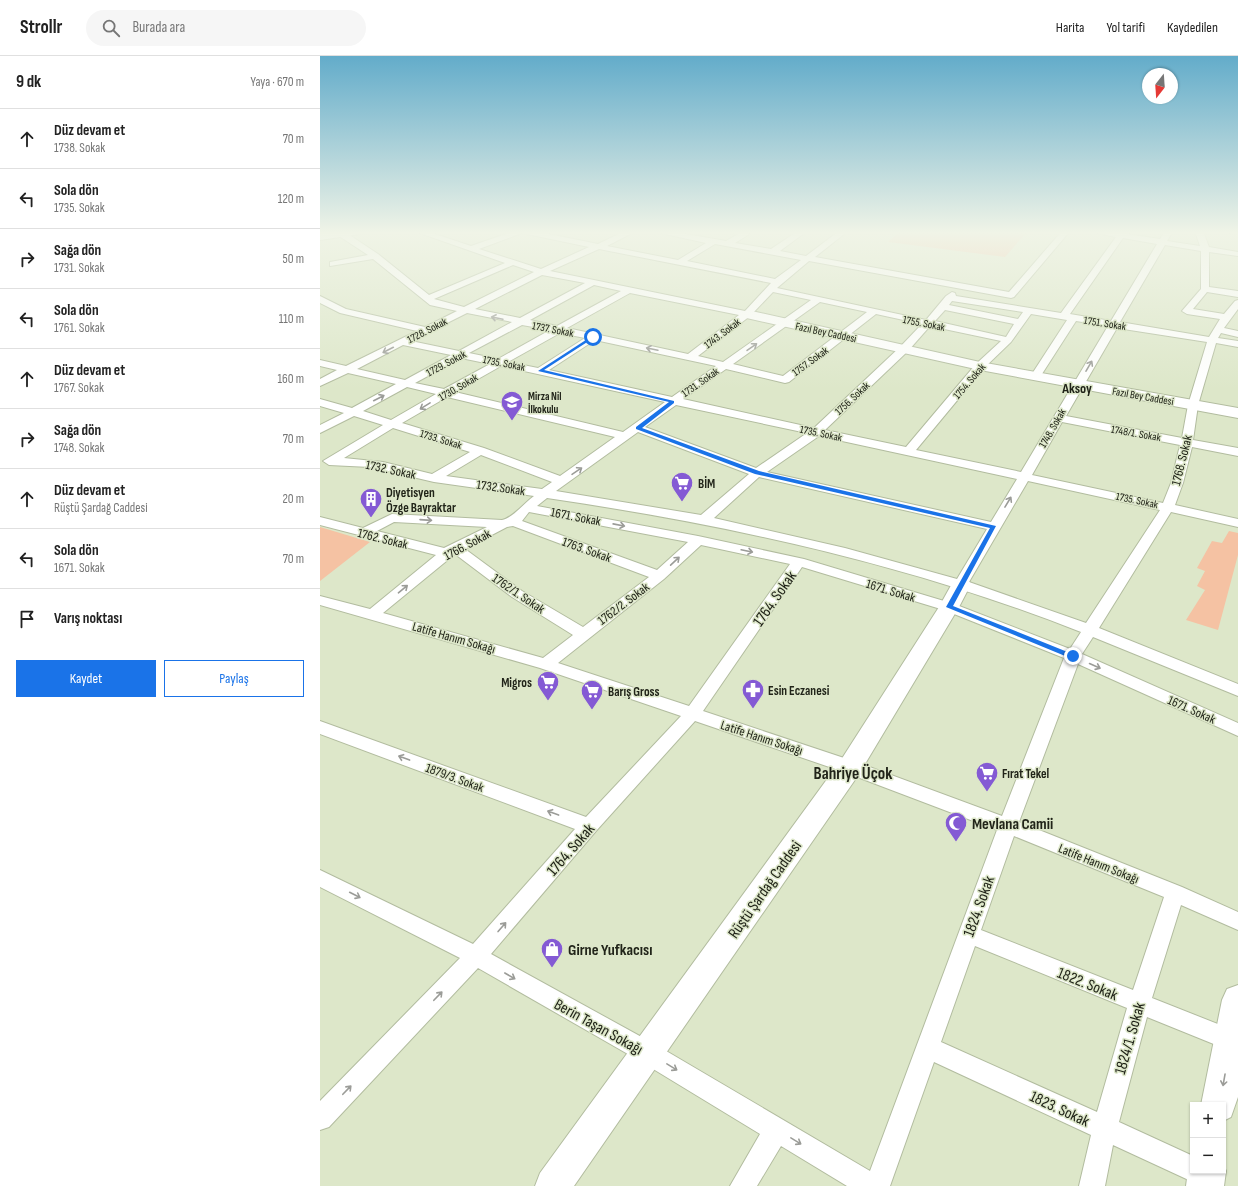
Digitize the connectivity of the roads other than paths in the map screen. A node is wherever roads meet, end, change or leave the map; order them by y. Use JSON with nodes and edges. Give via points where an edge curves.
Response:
{"nodes":[{"id":1,"x":409,"y":284,"type":"edge"},
{"id":2,"x":463,"y":284,"type":"edge"},
{"id":3,"x":519,"y":284,"type":"edge"},
{"id":4,"x":591,"y":284,"type":"edge"},
{"id":5,"x":596,"y":284,"type":"edge"},
{"id":6,"x":765,"y":284,"type":"edge"},
{"id":7,"x":777,"y":284,"type":"edge"},
{"id":8,"x":948,"y":284,"type":"edge"},
{"id":9,"x":1021,"y":284,"type":"edge"},
{"id":10,"x":1090,"y":284,"type":"edge"},
{"id":11,"x":1138,"y":284,"type":"edge"},
{"id":12,"x":1205,"y":284,"type":"edge"},
{"id":13,"x":774,"y":286,"type":"junction"},
{"id":14,"x":1205,"y":289,"type":"junction"},
{"id":15,"x":629,"y":290,"type":"junction"},
{"id":16,"x":1238,"y":294,"type":"edge"},
{"id":17,"x":320,"y":299,"type":"edge"},
{"id":18,"x":427,"y":299,"type":"junction"},
{"id":19,"x":817,"y":300,"type":"junction"},
{"id":20,"x":948,"y":300,"type":"junction"},
{"id":21,"x":1238,"y":303,"type":"edge"},
{"id":22,"x":1029,"y":310,"type":"junction"},
{"id":23,"x":464,"y":311,"type":"junction"},
{"id":24,"x":873,"y":312,"type":"junction"},
{"id":25,"x":747,"y":314,"type":"junction"},
{"id":26,"x":1069,"y":317,"type":"junction"},
{"id":27,"x":1226,"y":317,"type":"junction"},
{"id":28,"x":518,"y":322,"type":"junction"},
{"id":29,"x":1019,"y":322,"type":"junction"},
{"id":30,"x":786,"y":323,"type":"junction"},
{"id":31,"x":929,"y":323,"type":"junction"},
{"id":32,"x":1113,"y":324,"type":"junction"},
{"id":33,"x":428,"y":330,"type":"junction"},
{"id":34,"x":558,"y":330,"type":"junction"},
{"id":35,"x":1238,"y":334,"type":"edge"},
{"id":36,"x":1215,"y":335,"type":"junction"},
{"id":37,"x":845,"y":336,"type":"junction"},
{"id":38,"x":593,"y":337,"type":"junction"},
{"id":39,"x":1008,"y":340,"type":"junction"},
{"id":40,"x":403,"y":342,"type":"junction"},
{"id":41,"x":1238,"y":344,"type":"edge"},
{"id":42,"x":904,"y":349,"type":"junction"},
{"id":43,"x":461,"y":355,"type":"junction"},
{"id":44,"x":690,"y":357,"type":"junction"},
{"id":45,"x":320,"y":363,"type":"edge"},
{"id":46,"x":500,"y":363,"type":"junction"},
{"id":47,"x":725,"y":365,"type":"junction"},
{"id":48,"x":980,"y":366,"type":"junction"},
{"id":49,"x":350,"y":369,"type":"junction"},
{"id":50,"x":541,"y":371,"type":"junction"},
{"id":51,"x":1035,"y":377,"type":"junction"},
{"id":52,"x":785,"y":380,"type":"joint"},
{"id":53,"x":320,"y":383,"type":"edge"},
{"id":54,"x":408,"y":383,"type":"junction"},
{"id":55,"x":1077,"y":385,"type":"junction"},
{"id":56,"x":447,"y":392,"type":"junction"},
{"id":57,"x":320,"y":402,"type":"edge"},
{"id":58,"x":673,"y":402,"type":"junction"},
{"id":59,"x":1193,"y":405,"type":"junction"},
{"id":60,"x":353,"y":411,"type":"junction"},
{"id":61,"x":1238,"y":413,"type":"edge"},
{"id":62,"x":1058,"y":418,"type":"junction"},
{"id":63,"x":395,"y":424,"type":"junction"},
{"id":64,"x":638,"y":428,"type":"junction"},
{"id":65,"x":320,"y":430,"type":"edge"},
{"id":66,"x":816,"y":432,"type":"junction"},
{"id":67,"x":626,"y":436,"type":"junction"},
{"id":68,"x":1187,"y":442,"type":"junction"},
{"id":69,"x":480,"y":451,"type":"junction"},
{"id":70,"x":908,"y":452,"type":"junction"},
{"id":71,"x":1238,"y":452,"type":"edge"},
{"id":72,"x":325,"y":461,"type":"edge"},
{"id":73,"x":757,"y":473,"type":"junction"},
{"id":74,"x":1023,"y":477,"type":"junction"},
{"id":75,"x":434,"y":478,"type":"junction"},
{"id":76,"x":561,"y":481,"type":"junction"},
{"id":77,"x":545,"y":493,"type":"junction"},
{"id":78,"x":1168,"y":507,"type":"junction"},
{"id":79,"x":526,"y":508,"type":"junction"},
{"id":80,"x":704,"y":520,"type":"junction"},
{"id":81,"x":320,"y":521,"type":"edge"},
{"id":82,"x":509,"y":523,"type":"junction"},
{"id":83,"x":1238,"y":523,"type":"edge"},
{"id":84,"x":994,"y":527,"type":"junction"},
{"id":85,"x":364,"y":533,"type":"junction"},
{"id":86,"x":698,"y":540,"type":"junction"},
{"id":87,"x":452,"y":551,"type":"junction"},
{"id":88,"x":799,"y":562,"type":"junction"},
{"id":89,"x":659,"y":576,"type":"junction"},
{"id":90,"x":955,"y":596,"type":"junction"},
{"id":91,"x":320,"y":600,"type":"edge"},
{"id":92,"x":373,"y":614,"type":"junction"},
{"id":93,"x":1089,"y":629,"type":"junction"},
{"id":94,"x":583,"y":634,"type":"junction"},
{"id":95,"x":1073,"y":656,"type":"junction"},
{"id":96,"x":546,"y":664,"type":"junction"},
{"id":97,"x":1238,"y":690,"type":"edge"},
{"id":98,"x":692,"y":714,"type":"junction"},
{"id":99,"x":320,"y":727,"type":"edge"},
{"id":100,"x":1238,"y":730,"type":"edge"},
{"id":101,"x":850,"y":766,"type":"junction"},
{"id":102,"x":589,"y":826,"type":"junction"},
{"id":103,"x":1008,"y":826,"type":"junction"},
{"id":104,"x":320,"y":878,"type":"edge"},
{"id":105,"x":1175,"y":893,"type":"junction"},
{"id":106,"x":1238,"y":921,"type":"edge"},
{"id":107,"x":968,"y":934,"type":"junction"},
{"id":108,"x":476,"y":956,"type":"junction"},
{"id":109,"x":1238,"y":1000,"type":"edge"},
{"id":110,"x":1138,"y":1003,"type":"junction"},
{"id":111,"x":1231,"y":1040,"type":"junction"},
{"id":112,"x":927,"y":1046,"type":"junction"},
{"id":113,"x":648,"y":1054,"type":"junction"},
{"id":114,"x":1220,"y":1102,"type":"edge"},
{"id":115,"x":320,"y":1118,"type":"edge"},
{"id":116,"x":1104,"y":1128,"type":"junction"},
{"id":117,"x":777,"y":1130,"type":"junction"},
{"id":118,"x":1190,"y":1168,"type":"edge"},
{"id":119,"x":553,"y":1186,"type":"edge"},
{"id":120,"x":743,"y":1186,"type":"edge"},
{"id":121,"x":871,"y":1186,"type":"edge"},
{"id":122,"x":877,"y":1186,"type":"edge"},
{"id":123,"x":1092,"y":1186,"type":"edge"}],
"edges":[{"from":1,"to":18,"type":"street","name":"1737. Sokak"},
{"from":2,"to":18,"type":"street"},
{"from":3,"to":23,"type":"street","name":"1728. Sokak"},
{"from":4,"to":28,"type":"street","name":"1729. Sokak"},
{"from":5,"to":15,"type":"street","name":"Fazıl Bey Caddesi"},
{"from":6,"to":13,"type":"street","name":"1755. Sokak"},
{"from":7,"to":13,"type":"street","name":"1743. Sokak"},
{"from":8,"to":9,"type":"street","via":[[1011,295]]},
{"from":10,"to":26,"type":"street"},
{"from":11,"to":32,"type":"street","name":"1748. Sokak"},
{"from":12,"to":14,"type":"street"},
{"from":13,"to":19,"type":"street","name":"1755. Sokak"},
{"from":13,"to":25,"type":"street","name":"1743. Sokak"},
{"from":14,"to":16,"type":"street"},
{"from":14,"to":27,"type":"street","via":[[1187,311]]},
{"from":15,"to":25,"type":"street","name":"Fazıl Bey Caddesi"},
{"from":15,"to":34,"type":"street","name":"1730. Sokak"},
{"from":17,"to":33,"type":"street","via":[[350,313]]},
{"from":18,"to":23,"type":"street","name":"1737. Sokak"},
{"from":19,"to":24,"type":"street","name":"1755. Sokak"},
{"from":19,"to":30,"type":"street","name":"1731. Sokak"},
{"from":20,"to":22,"type":"street","name":"1751. Sokak"},
{"from":20,"to":29,"type":"street"},
{"from":20,"to":31,"type":"street","name":"1756. Sokak"},
{"from":21,"to":27,"type":"street","name":"1768. Sokak"},
{"from":22,"to":26,"type":"street","name":"1751. Sokak"},
{"from":22,"to":29,"type":"street","name":"1754. Sokak"},
{"from":28,"to":23,"type":"street","name":"1737. Sokak","one_way":true},
{"from":23,"to":33,"type":"street","name":"1728. Sokak"},
{"from":24,"to":31,"type":"street","name":"1755. Sokak"},
{"from":24,"to":37,"type":"street","name":"1757. Sokak"},
{"from":25,"to":30,"type":"street","name":"Fazıl Bey Caddesi"},
{"from":25,"to":44,"type":"street","name":"1743. Sokak"},
{"from":26,"to":32,"type":"street","name":"1751. Sokak"},
{"from":26,"to":51,"type":"street"},
{"from":27,"to":36,"type":"street","name":"1768. Sokak"},
{"from":28,"to":34,"type":"street","name":"1737. Sokak"},
{"from":28,"to":43,"type":"street","name":"1729. Sokak"},
{"from":29,"to":39,"type":"street","name":"1754. Sokak"},
{"from":30,"to":37,"type":"street","name":"Fazıl Bey Caddesi"},
{"from":47,"to":30,"type":"street","name":"1731. Sokak","one_way":true},
{"from":31,"to":39,"type":"street","name":"1755. Sokak"},
{"from":31,"to":42,"type":"street","name":"1756. Sokak"},
{"from":32,"to":36,"type":"street","name":"1751. Sokak"},
{"from":55,"to":32,"type":"street","name":"1748. Sokak","one_way":true},
{"from":33,"to":40,"type":"street","name":"1728. Sokak"},
{"from":34,"to":38,"type":"street","name":"1737. Sokak"},
{"from":34,"to":46,"type":"street","name":"1730. Sokak"},
{"from":35,"to":36,"type":"street","name":"1751. Sokak"},
{"from":36,"to":41,"type":"street","name":"1751. Sokak"},
{"from":36,"to":59,"type":"street","name":"1768. Sokak"},
{"from":37,"to":42,"type":"street","name":"Fazıl Bey Caddesi"},
{"from":37,"to":52,"type":"street","name":"1757. Sokak"},
{"from":44,"to":38,"type":"street","name":"1737. Sokak","one_way":true},
{"from":38,"to":50,"type":"street"},
{"from":39,"to":48,"type":"street","name":"1754. Sokak"},
{"from":40,"to":43,"type":"street","name":"1735. Sokak"},
{"from":40,"to":49,"type":"street","name":"1728. Sokak","one_way":true},
{"from":42,"to":48,"type":"street","name":"Fazıl Bey Caddesi"},
{"from":42,"to":66,"type":"street","name":"1756. Sokak"},
{"from":43,"to":46,"type":"street","name":"1735. Sokak"},
{"from":43,"to":54,"type":"street","name":"1729. Sokak"},
{"from":44,"to":47,"type":"street","name":"1737. Sokak"},
{"from":45,"to":49,"type":"street"},
{"from":46,"to":50,"type":"street","name":"1735. Sokak"},
{"from":46,"to":56,"type":"street","name":"1730. Sokak"},
{"from":47,"to":52,"type":"street","name":"1737. Sokak"},
{"from":47,"to":58,"type":"street","name":"1731. Sokak"},
{"from":48,"to":51,"type":"street","name":"Fazıl Bey Caddesi"},
{"from":48,"to":70,"type":"street","name":"1754. Sokak"},
{"from":49,"to":53,"type":"street","name":"1728. Sokak"},
{"from":49,"to":54,"type":"street"},
{"from":50,"to":58,"type":"street","name":"1735. Sokak"},
{"from":51,"to":55,"type":"street","name":"Fazıl Bey Caddesi"},
{"from":54,"to":56,"type":"street"},
{"from":60,"to":54,"type":"street","name":"1729. Sokak","one_way":true},
{"from":55,"to":59,"type":"street","name":"Fazıl Bey Caddesi"},
{"from":55,"to":62,"type":"street","name":"1748. Sokak"},
{"from":56,"to":63,"type":"street","name":"1730. Sokak","one_way":true},
{"from":56,"to":67,"type":"street"},
{"from":57,"to":60,"type":"street","name":"1733. Sokak"},
{"from":58,"to":64,"type":"street","name":"1731. Sokak"},
{"from":58,"to":66,"type":"street","name":"1735. Sokak"},
{"from":59,"to":61,"type":"street","name":"Fazıl Bey Caddesi"},
{"from":59,"to":68,"type":"street","name":"1768. Sokak"},
{"from":60,"to":63,"type":"street","name":"1733. Sokak"},
{"from":60,"to":65,"type":"street","name":"1729. Sokak"},
{"from":62,"to":68,"type":"street","name":"1748/1. Sokak"},
{"from":62,"to":74,"type":"street","name":"1748. Sokak"},
{"from":63,"to":69,"type":"street","name":"1733. Sokak"},
{"from":63,"to":72,"type":"street","name":"1730. Sokak"},
{"from":64,"to":67,"type":"street","name":"1731. Sokak"},
{"from":64,"to":73,"type":"street"},
{"from":66,"to":70,"type":"street","name":"1735. Sokak"},
{"from":66,"to":73,"type":"street","name":"1756. Sokak"},
{"from":76,"to":67,"type":"street","name":"1731. Sokak","one_way":true},
{"from":68,"to":71,"type":"street","name":"1748/1. Sokak"},
{"from":68,"to":78,"type":"street","name":"1768. Sokak"},
{"from":69,"to":75,"type":"street","name":"1732. Sokak"},
{"from":69,"to":76,"type":"street","name":"1733. Sokak"},
{"from":70,"to":74,"type":"street","name":"1735. Sokak"},
{"from":72,"to":75,"type":"street","name":"1732. Sokak","via":[[350,461]]},
{"from":73,"to":80,"type":"street","name":"1756. Sokak"},
{"from":73,"to":84,"type":"street"},
{"from":74,"to":78,"type":"street","name":"1735. Sokak"},
{"from":84,"to":74,"type":"street","name":"1748. Sokak","one_way":true},
{"from":75,"to":77,"type":"street","name":"1732.Sokak"},
{"from":76,"to":77,"type":"street","name":"1731. Sokak"},
{"from":77,"to":79,"type":"street","name":"1731. Sokak"},
{"from":77,"to":80,"type":"street","name":"1671. Sokak"},
{"from":78,"to":83,"type":"street","name":"1735. Sokak"},
{"from":78,"to":93,"type":"street","name":"1768. Sokak"},
{"from":79,"to":82,"type":"street","name":"1766. Sokak"},
{"from":79,"to":86,"type":"street","name":"1671. Sokak","one_way":true},
{"from":80,"to":90,"type":"street","name":"1671. Sokak","via":[[822,546]]},
{"from":81,"to":85,"type":"street","name":"1762. Sokak"},
{"from":85,"to":82,"type":"street","name":"1763. Sokak","one_way":true,"via":[[392,518]]},
{"from":82,"to":87,"type":"street","name":"1766. Sokak"},
{"from":82,"to":89,"type":"street","name":"1763. Sokak"},
{"from":84,"to":90,"type":"street","name":"1748. Sokak"},
{"from":85,"to":87,"type":"street","name":"1762. Sokak"},
{"from":86,"to":88,"type":"street","name":"1671. Sokak","one_way":true},
{"from":89,"to":86,"type":"street","name":"1762/2. Sokak","one_way":true},
{"from":92,"to":87,"type":"street","name":"1766. Sokak","one_way":true},
{"from":87,"to":94,"type":"street","name":"1762/1. Sokak"},
{"from":88,"to":90,"type":"street","name":"1671. Sokak"},
{"from":88,"to":98,"type":"street","name":"1764. Sokak"},
{"from":89,"to":94,"type":"street","name":"1762/2. Sokak"},
{"from":90,"to":93,"type":"street","name":"1671. Sokak"},
{"from":90,"to":95,"type":"street","name":"1671. Sokak"},
{"from":90,"to":101,"type":"street","name":"Rüştü Şardağ Caddesi"},
{"from":91,"to":92,"type":"street","name":"Latife Hanım Sokağı"},
{"from":92,"to":96,"type":"street","name":"Latife Hanım Sokağı"},
{"from":93,"to":95,"type":"street","name":"1824. Sokak"},
{"from":93,"to":97,"type":"street","name":"1671. Sokak"},
{"from":94,"to":96,"type":"street","name":"1762/2. Sokak"},
{"from":95,"to":100,"type":"street","name":"1671. Sokak","one_way":true},
{"from":95,"to":103,"type":"street","name":"1824. Sokak"},
{"from":96,"to":98,"type":"street","name":"Latife Hanım Sokağı"},
{"from":98,"to":101,"type":"street","name":"Latife Hanım Sokağı"},
{"from":98,"to":102,"type":"street","name":"1764. Sokak"},
{"from":102,"to":99,"type":"street","name":"1879/3. Sokak","one_way":true},
{"from":101,"to":103,"type":"street","name":"Latife Hanım Sokağı"},
{"from":101,"to":113,"type":"street","name":"Rüştü Şardağ Caddesi"},
{"from":108,"to":102,"type":"street","name":"1764. Sokak","one_way":true},
{"from":103,"to":105,"type":"street","name":"Latife Hanım Sokağı"},
{"from":103,"to":107,"type":"street","name":"1824. Sokak"},
{"from":104,"to":108,"type":"street","name":"Berin Taşan Sokağı","one_way":true},
{"from":105,"to":106,"type":"street","name":"Latife Hanım Sokağı"},
{"from":105,"to":110,"type":"street","name":"1824/1. Sokak"},
{"from":107,"to":110,"type":"street","name":"1822. Sokak"},
{"from":107,"to":112,"type":"street","name":"1824. Sokak"},
{"from":108,"to":113,"type":"street","name":"Berin Taşan Sokağı","one_way":true},
{"from":115,"to":108,"type":"street","name":"1764. Sokak","one_way":true},
{"from":109,"to":111,"type":"main road"},
{"from":110,"to":111,"type":"street","name":"1822. Sokak"},
{"from":110,"to":116,"type":"street","name":"1824/1. Sokak"},
{"from":111,"to":114,"type":"main road","one_way":true},
{"from":112,"to":116,"type":"street","name":"1823. Sokak"},
{"from":112,"to":122,"type":"street","name":"1824. Sokak"},
{"from":113,"to":117,"type":"street","name":"Berin Taşan Sokağı","one_way":true},
{"from":113,"to":119,"type":"street","name":"Rüştü Şardağ Caddesi"},
{"from":116,"to":118,"type":"street","name":"1823. Sokak"},
{"from":116,"to":123,"type":"street","name":"1824/1. Sokak"},
{"from":117,"to":120,"type":"street"},
{"from":117,"to":121,"type":"street","name":"Berin Taşan Sokağı","one_way":true}]}
